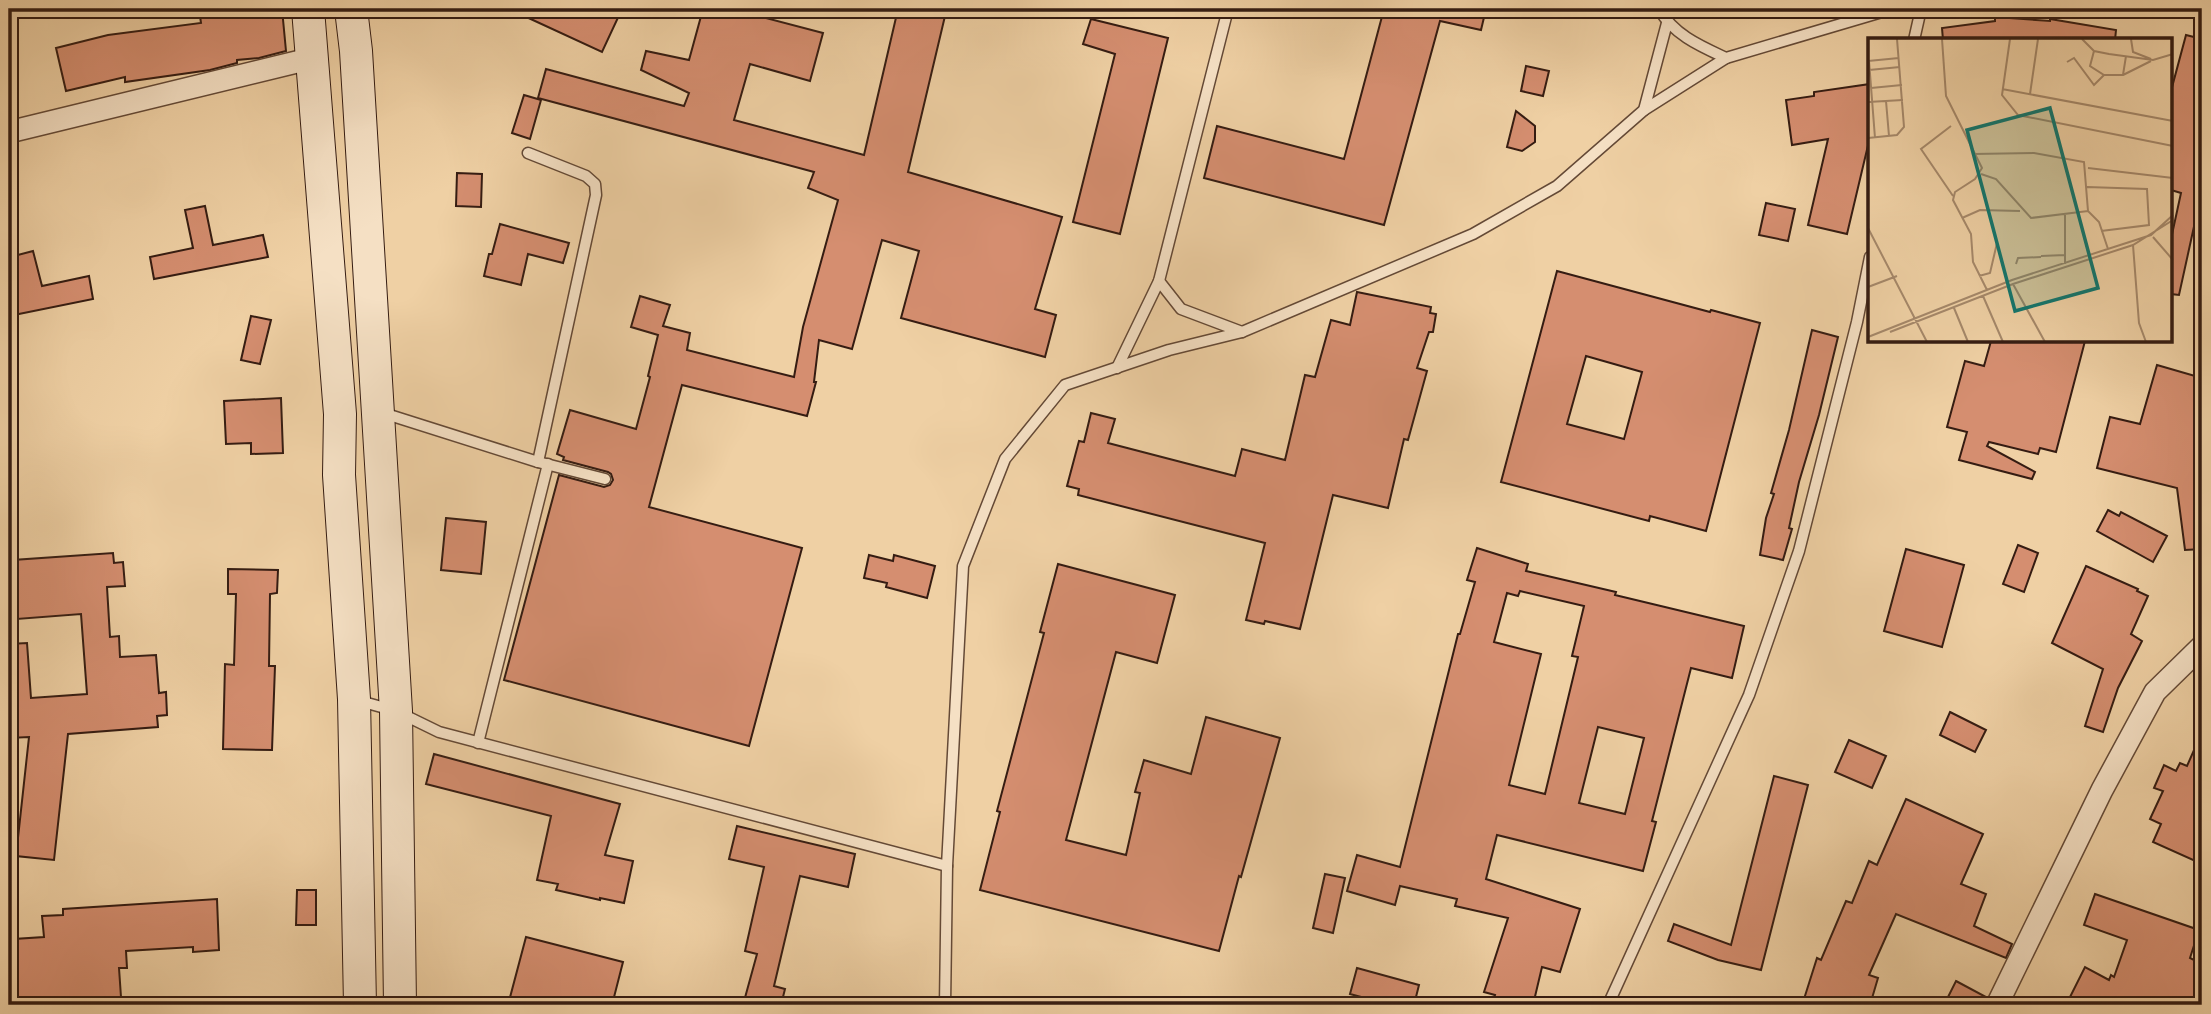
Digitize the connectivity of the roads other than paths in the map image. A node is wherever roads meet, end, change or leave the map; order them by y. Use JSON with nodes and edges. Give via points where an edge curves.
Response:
{"nodes":[{"id":1,"x":308,"y":9,"type":"edge"},
{"id":2,"x":351,"y":9,"type":"edge"},
{"id":3,"x":1228,"y":9,"type":"edge"},
{"id":4,"x":1659,"y":9,"type":"edge"},
{"id":5,"x":1892,"y":9,"type":"edge"},
{"id":6,"x":1921,"y":9,"type":"edge"},
{"id":7,"x":1667,"y":23,"type":"junction"},
{"id":8,"x":1914,"y":38,"type":"edge"},
{"id":9,"x":313,"y":58,"type":"junction"},
{"id":10,"x":1726,"y":58,"type":"junction"},
{"id":11,"x":1644,"y":110,"type":"junction"},
{"id":12,"x":9,"y":132,"type":"edge"},
{"id":13,"x":528,"y":153,"type":"dead end"},
{"id":14,"x":1868,"y":267,"type":"edge"},
{"id":15,"x":1159,"y":281,"type":"junction"},
{"id":16,"x":1242,"y":331,"type":"junction"},
{"id":17,"x":1117,"y":368,"type":"junction"},
{"id":18,"x":377,"y":412,"type":"junction"},
{"id":19,"x":543,"y":463,"type":"junction"},
{"id":20,"x":605,"y":479,"type":"dead end"},
{"id":21,"x":2202,"y":646,"type":"edge"},
{"id":22,"x":354,"y":699,"type":"junction"},
{"id":23,"x":396,"y":712,"type":"junction"},
{"id":24,"x":478,"y":743,"type":"junction"},
{"id":25,"x":947,"y":866,"type":"junction"},
{"id":26,"x":360,"y":1005,"type":"edge"},
{"id":27,"x":400,"y":1005,"type":"edge"},
{"id":28,"x":944,"y":1005,"type":"edge"},
{"id":29,"x":1608,"y":1005,"type":"edge"},
{"id":30,"x":1997,"y":1005,"type":"edge"}],
"edges":[{"from":1,"to":9,"type":"street"},
{"from":2,"to":18,"type":"street"},
{"from":3,"to":15,"type":"lane"},
{"from":4,"to":7,"type":"lane"},
{"from":5,"to":10,"type":"lane"},
{"from":6,"to":8,"type":"lane"},
{"from":7,"to":10,"type":"lane","via":[[1693,43]]},
{"from":7,"to":11,"type":"lane"},
{"from":9,"to":12,"type":"street"},
{"from":9,"to":22,"type":"street","via":[[340,414],[339,475]]},
{"from":10,"to":11,"type":"lane"},
{"from":11,"to":16,"type":"lane","via":[[1557,186],[1473,234]]},
{"from":13,"to":19,"type":"lane","via":[[586,176],[595,184],[596,195]]},
{"from":14,"to":29,"type":"lane","via":[[1799,551],[1749,695]]},
{"from":15,"to":16,"type":"lane","via":[[1181,309]]},
{"from":15,"to":17,"type":"lane"},
{"from":16,"to":17,"type":"lane"},
{"from":17,"to":25,"type":"lane","via":[[1065,385],[1005,458],[963,566]]},
{"from":18,"to":19,"type":"lane"},
{"from":18,"to":23,"type":"street"},
{"from":19,"to":20,"type":"lane"},
{"from":19,"to":24,"type":"lane"},
{"from":21,"to":30,"type":"street","via":[[2155,692]]},
{"from":22,"to":23,"type":"lane"},
{"from":22,"to":26,"type":"street"},
{"from":23,"to":24,"type":"lane","via":[[439,732]]},
{"from":23,"to":27,"type":"street"},
{"from":24,"to":25,"type":"lane"},
{"from":25,"to":28,"type":"lane"}]}
